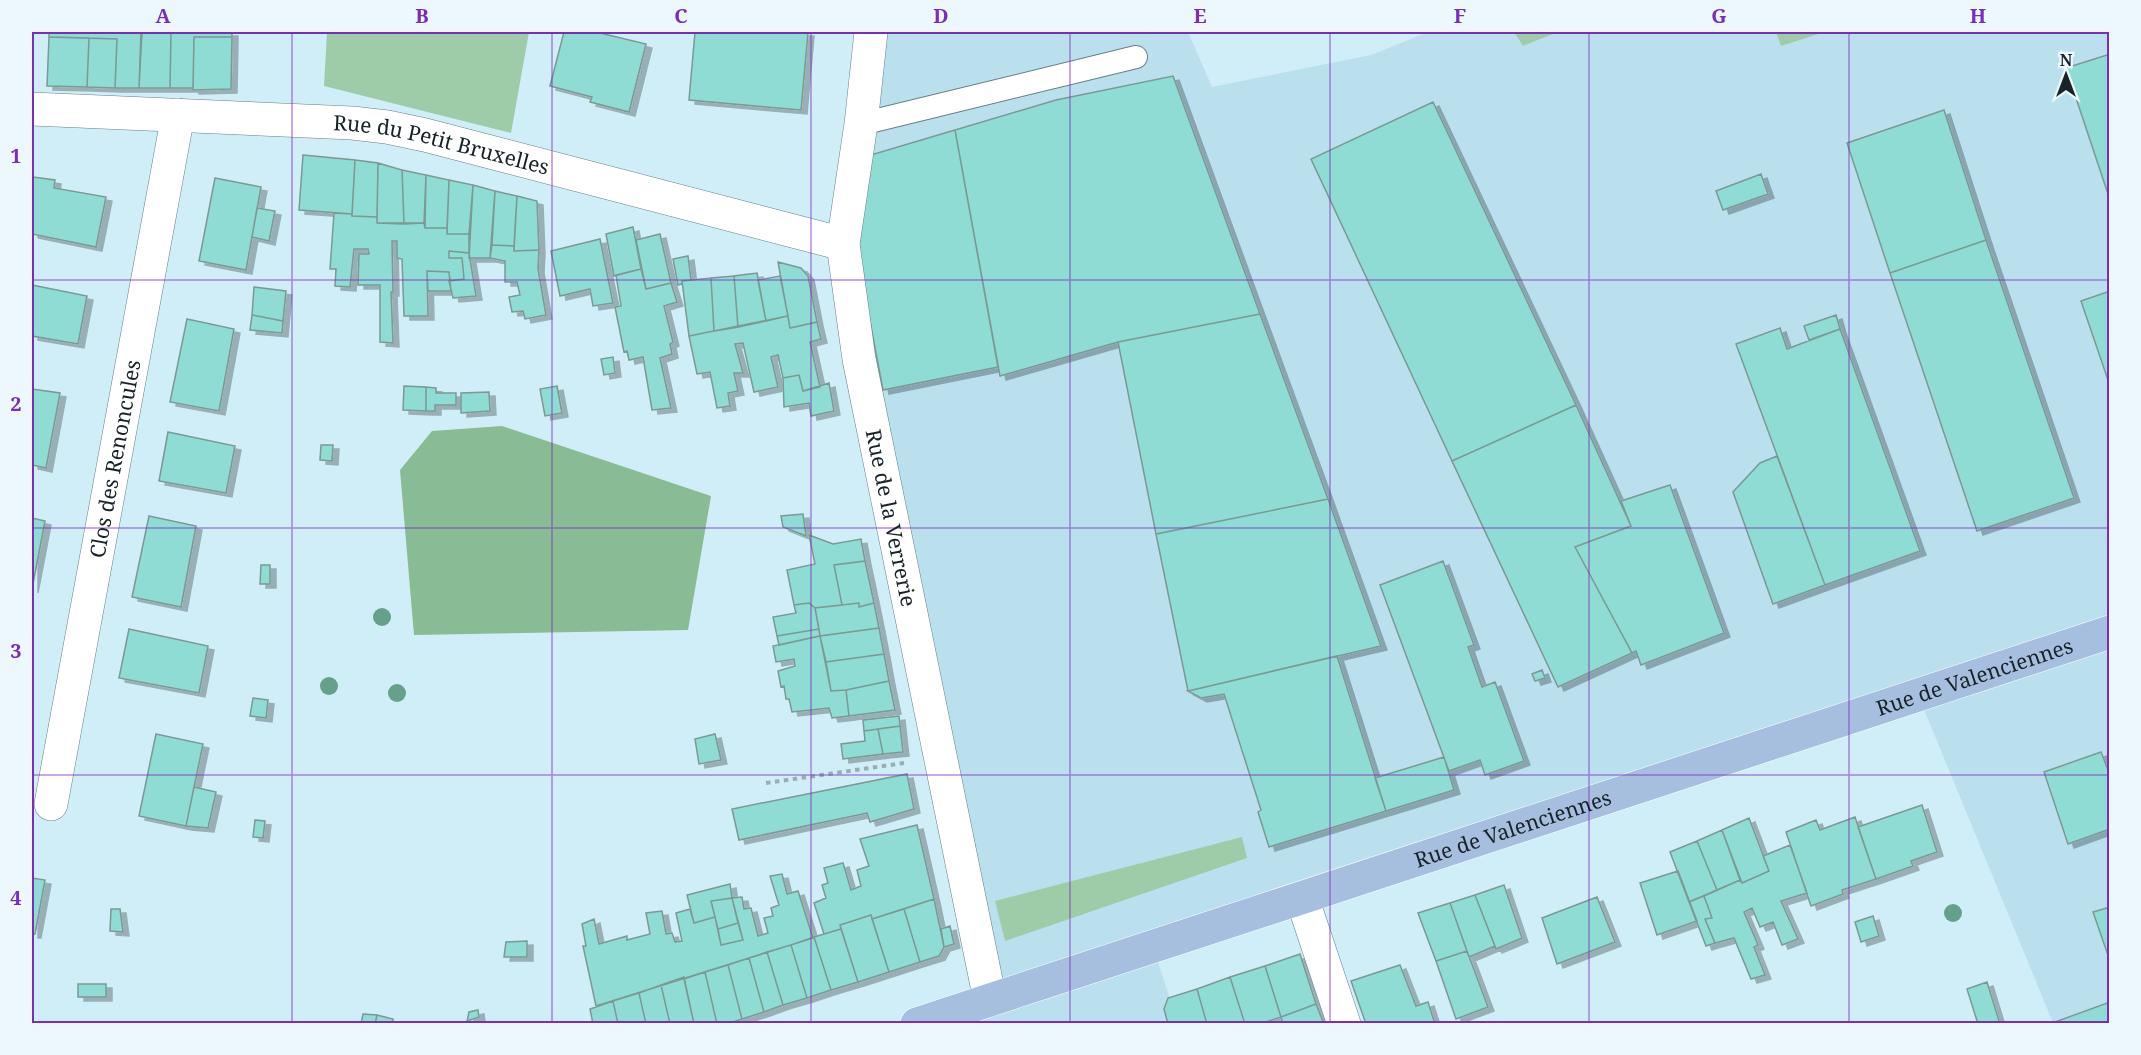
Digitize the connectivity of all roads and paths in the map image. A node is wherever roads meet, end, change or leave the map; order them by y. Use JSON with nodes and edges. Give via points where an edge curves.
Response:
{"nodes":[{"id":1,"x":871,"y":32,"type":"edge"},
{"id":2,"x":1136,"y":57,"type":"dead end"},
{"id":3,"x":32,"y":110,"type":"edge"},
{"id":4,"x":178,"y":115,"type":"junction"},
{"id":5,"x":861,"y":124,"type":"junction"},
{"id":6,"x":843,"y":244,"type":"junction"},
{"id":7,"x":2109,"y":632,"type":"edge"},
{"id":8,"x":941,"y":758,"type":"junction"},
{"id":9,"x":766,"y":783,"type":"dead end"},
{"id":10,"x":51,"y":804,"type":"dead end"},
{"id":11,"x":1302,"y":898,"type":"junction"},
{"id":12,"x":990,"y":1000,"type":"junction"},
{"id":13,"x":917,"y":1023,"type":"edge"},
{"id":14,"x":1344,"y":1023,"type":"edge"}],
"edges":[{"from":1,"to":5,"type":"street","name":"Rue de la Verrerie"},
{"from":2,"to":5,"type":"lane"},
{"from":3,"to":4,"type":"street","name":"Rue du Petit Bruxelles"},
{"from":4,"to":6,"type":"street","name":"Rue du Petit Bruxelles","via":[[387,127]]},
{"from":4,"to":10,"type":"street","name":"Clos des Renoncules"},
{"from":5,"to":6,"type":"street","name":"Rue de la Verrerie"},
{"from":6,"to":8,"type":"street","name":"Rue de la Verrerie","via":[[859,359]]},
{"from":7,"to":11,"type":"main road","name":"Rue de Valenciennes"},
{"from":8,"to":9,"type":"path"},
{"from":8,"to":12,"type":"street","name":"Rue de la Verrerie"},
{"from":11,"to":12,"type":"main road","name":"Rue de Valenciennes"},
{"from":11,"to":14,"type":"street"},
{"from":12,"to":13,"type":"main road","name":"Rue de Valenciennes"}]}
